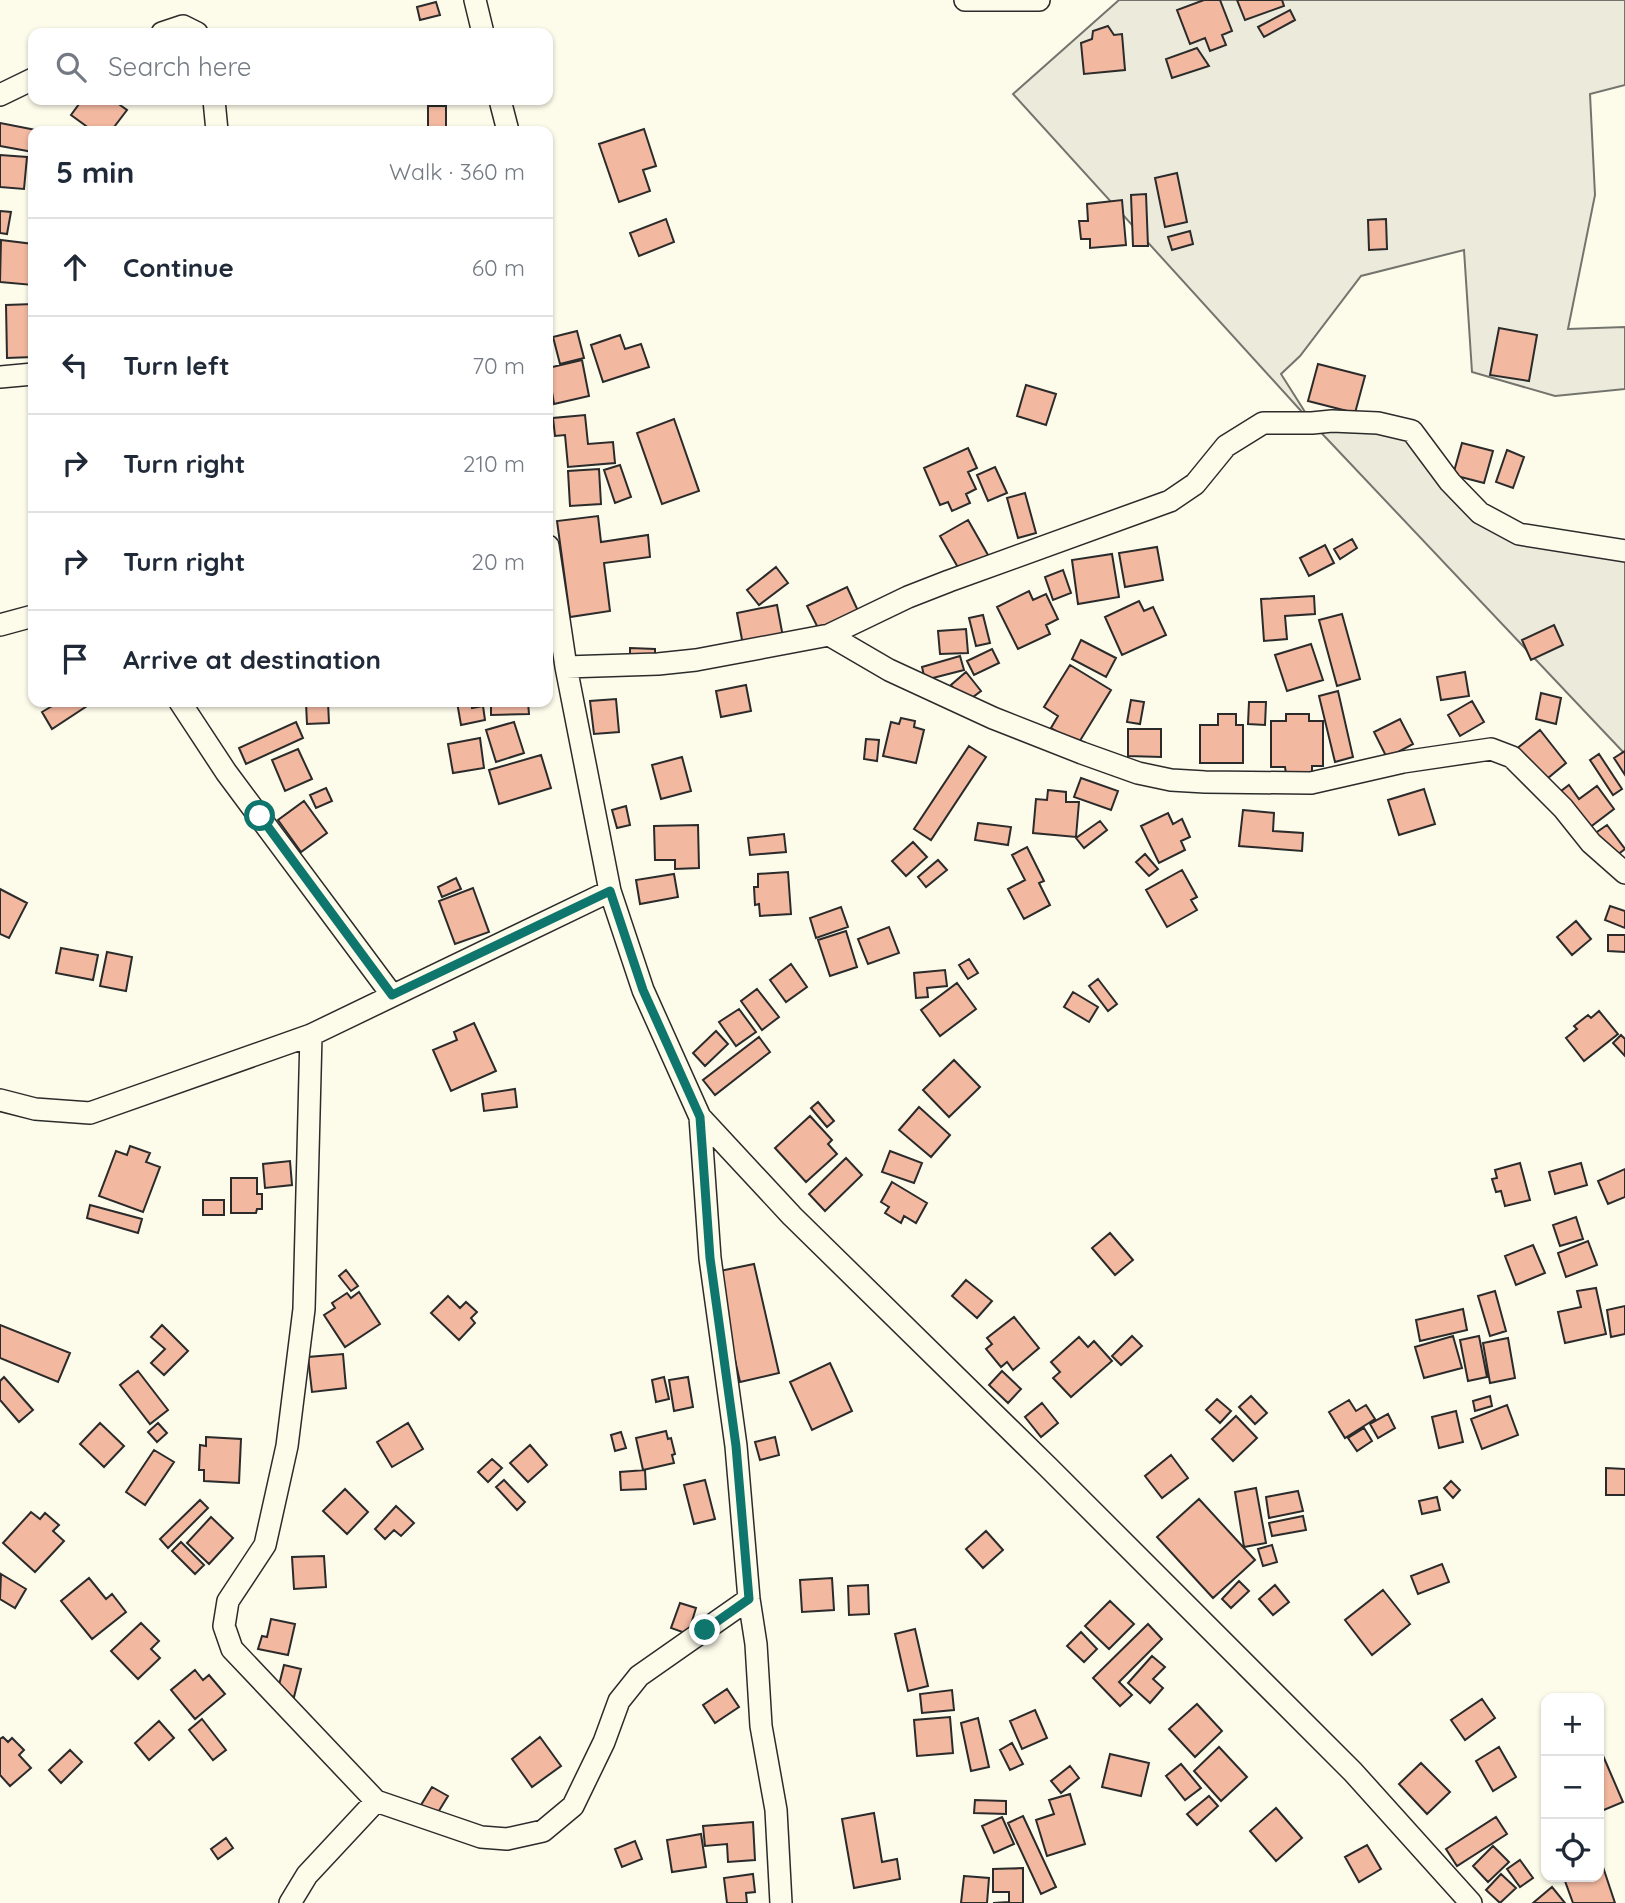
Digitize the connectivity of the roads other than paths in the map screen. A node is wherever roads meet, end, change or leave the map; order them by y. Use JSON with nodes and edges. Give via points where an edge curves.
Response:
{"nodes":[{"id":1,"x":475,"y":0,"type":"edge"},
{"id":2,"x":965,"y":0,"type":"edge"},
{"id":3,"x":1039,"y":0,"type":"edge"},
{"id":4,"x":482,"y":28,"type":"edge"},
{"id":5,"x":28,"y":81,"type":"edge"},
{"id":6,"x":0,"y":95,"type":"edge"},
{"id":7,"x":214,"y":105,"type":"edge"},
{"id":8,"x":501,"y":105,"type":"edge"},
{"id":9,"x":217,"y":126,"type":"edge"},
{"id":10,"x":507,"y":126,"type":"edge"},
{"id":11,"x":28,"y":374,"type":"edge"},
{"id":12,"x":0,"y":377,"type":"edge"},
{"id":13,"x":1625,"y":551,"type":"edge"},
{"id":14,"x":553,"y":580,"type":"edge"},
{"id":15,"x":28,"y":617,"type":"edge"},
{"id":16,"x":0,"y":625,"type":"edge"},
{"id":17,"x":829,"y":635,"type":"junction"},
{"id":18,"x":566,"y":667,"type":"junction"},
{"id":19,"x":183,"y":707,"type":"edge"},
{"id":20,"x":1625,"y":873,"type":"edge"},
{"id":21,"x":610,"y":891,"type":"junction"},
{"id":22,"x":392,"y":995,"type":"junction"},
{"id":23,"x":311,"y":1035,"type":"junction"},
{"id":24,"x":0,"y":1100,"type":"edge"},
{"id":25,"x":700,"y":1117,"type":"junction"},
{"id":26,"x":749,"y":1599,"type":"junction"},
{"id":27,"x":376,"y":1801,"type":"junction"},
{"id":28,"x":290,"y":1903,"type":"edge"},
{"id":29,"x":781,"y":1903,"type":"edge"},
{"id":30,"x":1471,"y":1903,"type":"edge"}],
"edges":[{"from":1,"to":4,"type":"street"},
{"from":2,"to":3,"type":"street"},
{"from":5,"to":6,"type":"street"},
{"from":7,"to":9,"type":"street"},
{"from":8,"to":10,"type":"street"},
{"from":11,"to":12,"type":"street"},
{"from":13,"to":17,"type":"street","via":[[1520,534],[1480,513],[1412,431],[1378,423],[1263,423],[1226,446],[1195,484],[1170,500],[908,597]]},
{"from":14,"to":18,"type":"street"},
{"from":15,"to":16,"type":"street"},
{"from":17,"to":18,"type":"street","via":[[696,660]]},
{"from":17,"to":20,"type":"street","via":[[889,670],[993,718],[1104,761],[1171,780],[1311,783],[1403,762],[1491,749],[1512,757]]},
{"from":18,"to":21,"type":"street"},
{"from":19,"to":22,"type":"street","via":[[226,772]]},
{"from":21,"to":22,"type":"street"},
{"from":21,"to":25,"type":"street","via":[[643,990]]},
{"from":22,"to":23,"type":"street"},
{"from":23,"to":24,"type":"street","via":[[90,1114],[35,1110]]},
{"from":23,"to":27,"type":"street","via":[[304,1308],[288,1446],[265,1545],[228,1601],[224,1626],[232,1649]]},
{"from":25,"to":26,"type":"street","via":[[710,1258],[736,1446]]},
{"from":25,"to":30,"type":"street","via":[[792,1216],[1353,1772]]},
{"from":26,"to":27,"type":"street","via":[[639,1676],[620,1701],[573,1806],[543,1831],[507,1839],[481,1837]]},
{"from":26,"to":29,"type":"street","via":[[761,1726],[776,1810]]},
{"from":27,"to":28,"type":"street","via":[[307,1875]]}]}
